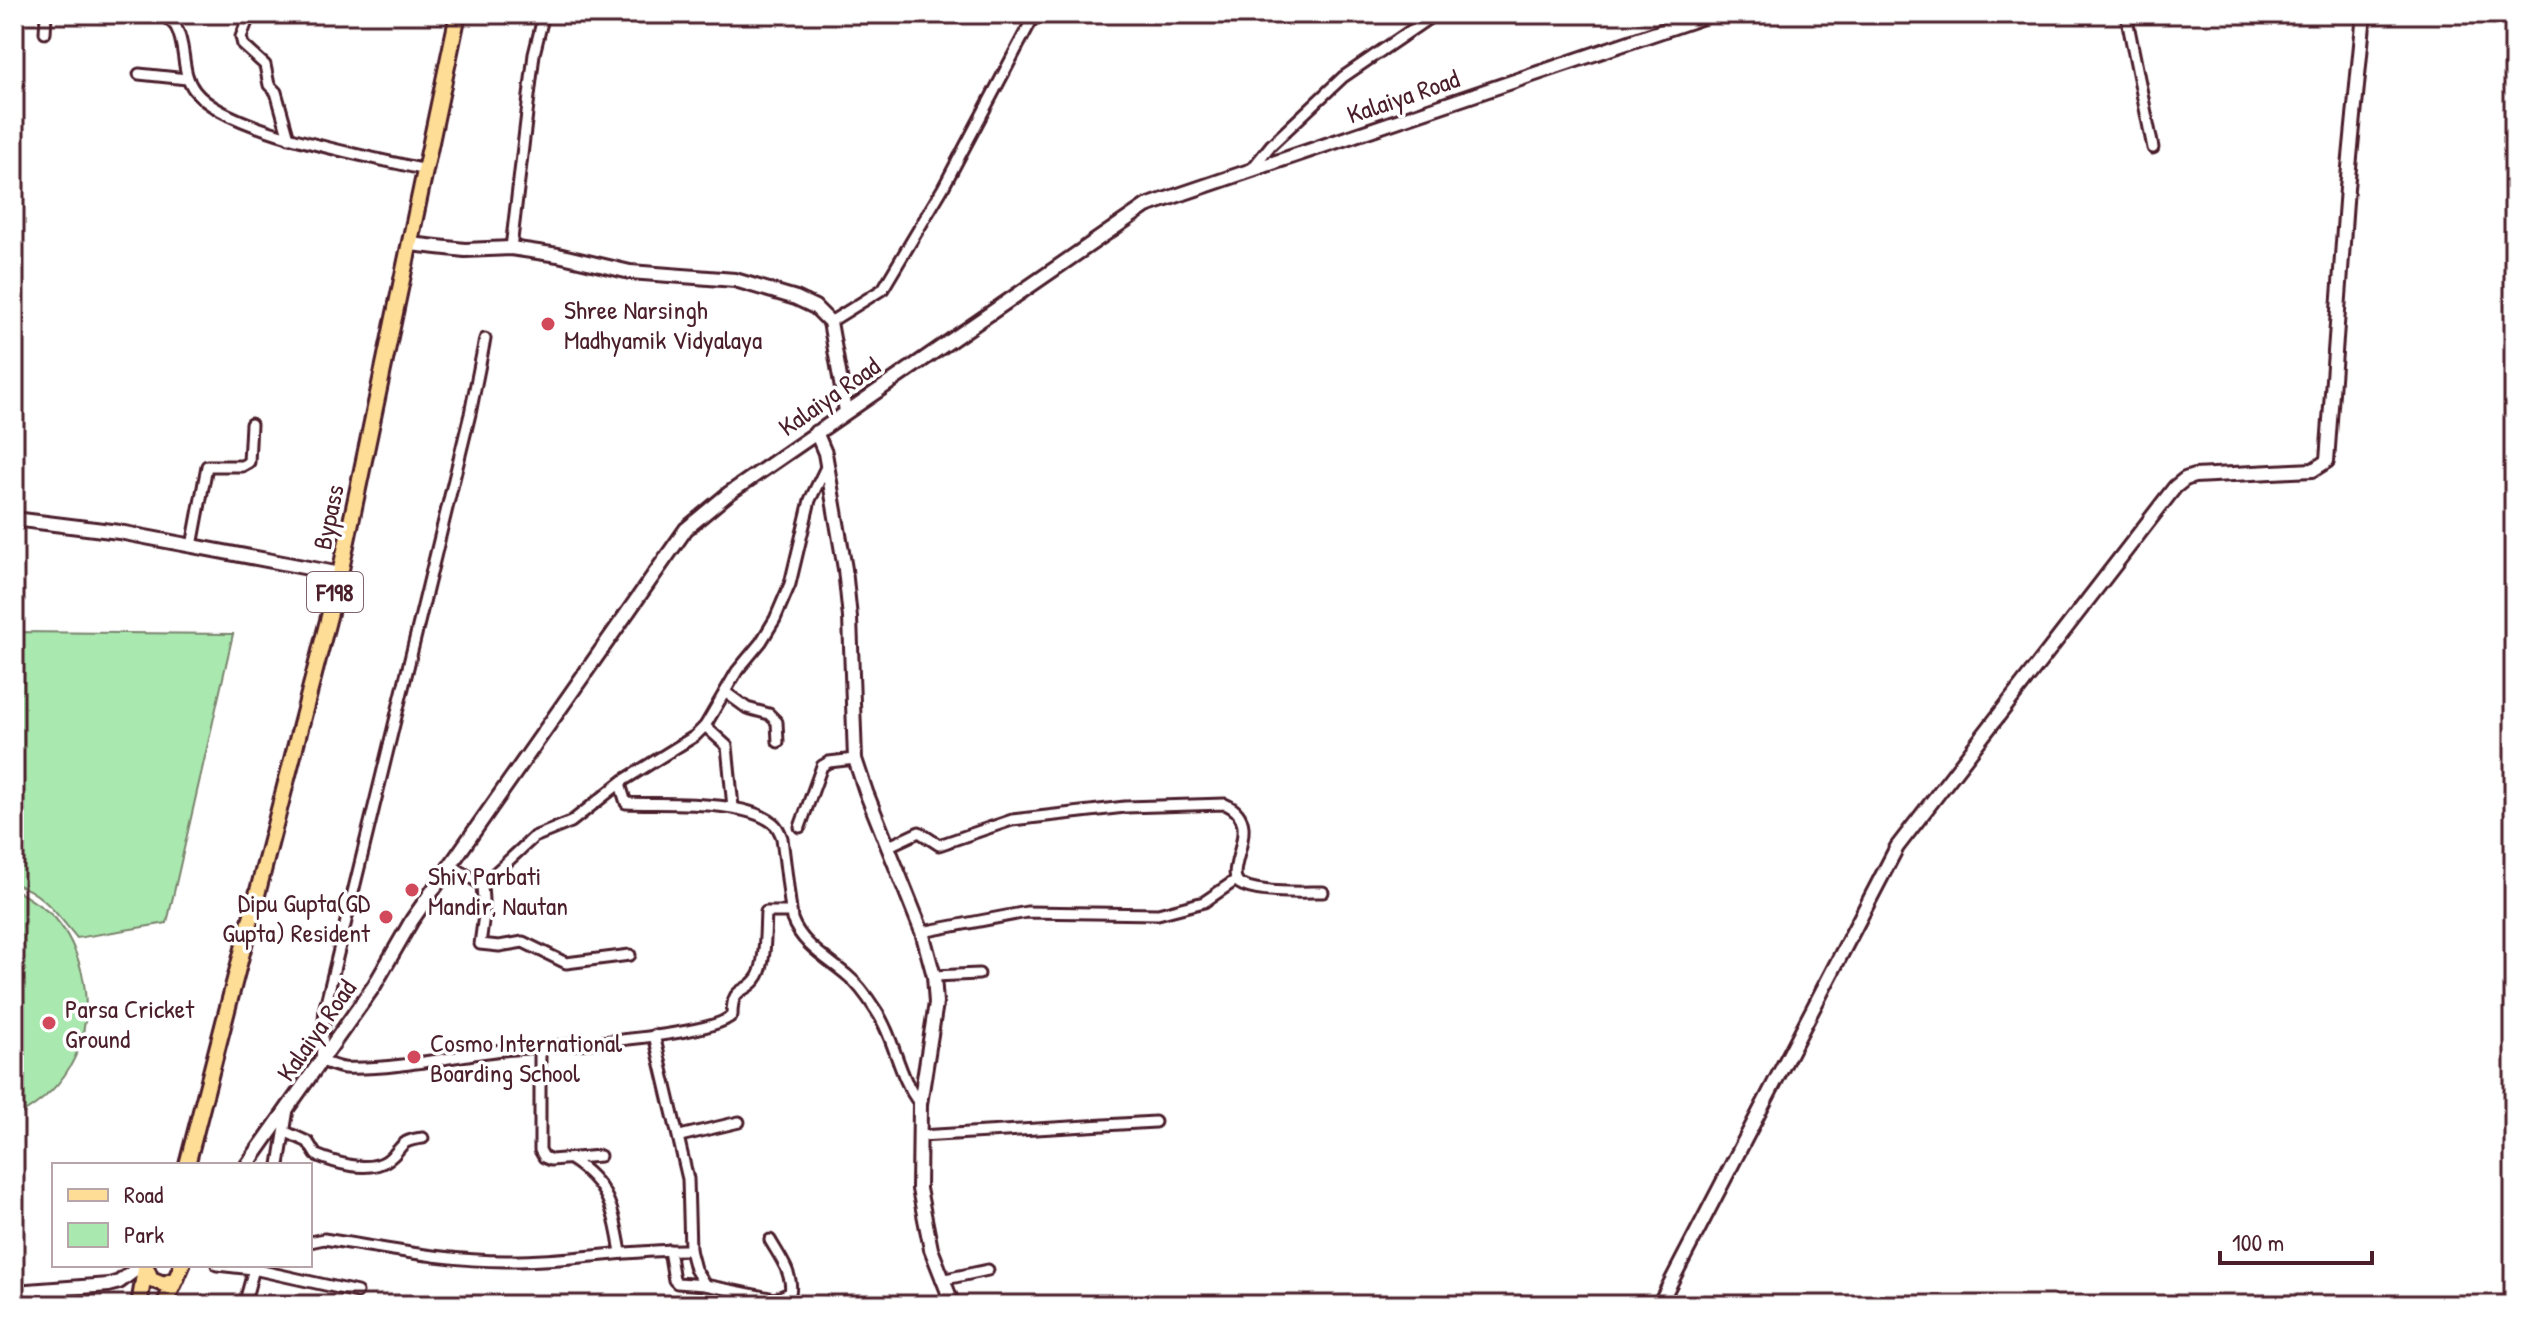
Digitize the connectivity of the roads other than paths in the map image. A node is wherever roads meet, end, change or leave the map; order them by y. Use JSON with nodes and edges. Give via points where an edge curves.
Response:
{"nodes":[{"id":1,"x":46,"y":14,"type":"edge"},
{"id":2,"x":162,"y":14,"type":"edge"},
{"id":3,"x":250,"y":14,"type":"edge"},
{"id":4,"x":458,"y":14,"type":"edge"},
{"id":5,"x":544,"y":14,"type":"edge"},
{"id":6,"x":1035,"y":14,"type":"edge"},
{"id":7,"x":1435,"y":14,"type":"edge"},
{"id":8,"x":1712,"y":14,"type":"edge"},
{"id":9,"x":2126,"y":14,"type":"edge"},
{"id":10,"x":2364,"y":14,"type":"edge"},
{"id":11,"x":45,"y":33,"type":"dead end"},
{"id":12,"x":139,"y":74,"type":"dead end"},
{"id":13,"x":187,"y":79,"type":"junction"},
{"id":14,"x":289,"y":138,"type":"junction"},
{"id":15,"x":2153,"y":148,"type":"dead end"},
{"id":16,"x":426,"y":170,"type":"junction"},
{"id":17,"x":1250,"y":171,"type":"junction"},
{"id":18,"x":410,"y":244,"type":"junction"},
{"id":19,"x":511,"y":248,"type":"junction"},
{"id":20,"x":830,"y":322,"type":"junction"},
{"id":21,"x":485,"y":339,"type":"dead end"},
{"id":22,"x":846,"y":411,"type":"junction"},
{"id":23,"x":251,"y":424,"type":"dead end"},
{"id":24,"x":816,"y":432,"type":"junction"},
{"id":25,"x":827,"y":465,"type":"junction"},
{"id":26,"x":14,"y":519,"type":"edge"},
{"id":27,"x":192,"y":546,"type":"junction"},
{"id":28,"x":340,"y":574,"type":"junction"},
{"id":29,"x":725,"y":692,"type":"junction"},
{"id":30,"x":705,"y":726,"type":"junction"},
{"id":31,"x":778,"y":742,"type":"dead end"},
{"id":32,"x":855,"y":759,"type":"junction"},
{"id":33,"x":620,"y":784,"type":"junction"},
{"id":34,"x":733,"y":807,"type":"junction"},
{"id":35,"x":800,"y":827,"type":"dead end"},
{"id":36,"x":887,"y":847,"type":"junction"},
{"id":37,"x":451,"y":865,"type":"junction"},
{"id":38,"x":1236,"y":880,"type":"junction"},
{"id":39,"x":482,"y":885,"type":"junction"},
{"id":40,"x":1323,"y":892,"type":"dead end"},
{"id":41,"x":791,"y":912,"type":"junction"},
{"id":42,"x":922,"y":932,"type":"junction"},
{"id":43,"x":630,"y":955,"type":"dead end"},
{"id":44,"x":979,"y":974,"type":"dead end"},
{"id":45,"x":934,"y":976,"type":"junction"},
{"id":46,"x":654,"y":1035,"type":"junction"},
{"id":47,"x":540,"y":1047,"type":"junction"},
{"id":48,"x":321,"y":1061,"type":"junction"},
{"id":49,"x":920,"y":1104,"type":"junction"},
{"id":50,"x":289,"y":1106,"type":"junction"},
{"id":51,"x":739,"y":1122,"type":"dead end"},
{"id":52,"x":1155,"y":1122,"type":"dead end"},
{"id":53,"x":286,"y":1132,"type":"junction"},
{"id":54,"x":680,"y":1136,"type":"junction"},
{"id":55,"x":920,"y":1136,"type":"junction"},
{"id":56,"x":423,"y":1138,"type":"dead end"},
{"id":57,"x":600,"y":1156,"type":"dead end"},
{"id":58,"x":570,"y":1159,"type":"junction"},
{"id":59,"x":188,"y":1163,"type":"edge"},
{"id":60,"x":248,"y":1163,"type":"edge"},
{"id":61,"x":279,"y":1163,"type":"edge"},
{"id":62,"x":770,"y":1240,"type":"dead end"},
{"id":63,"x":312,"y":1242,"type":"edge"},
{"id":64,"x":669,"y":1250,"type":"junction"},
{"id":65,"x":690,"y":1250,"type":"junction"},
{"id":66,"x":621,"y":1252,"type":"junction"},
{"id":67,"x":142,"y":1267,"type":"edge"},
{"id":68,"x":144,"y":1267,"type":"edge"},
{"id":69,"x":144,"y":1267,"type":"edge"},
{"id":70,"x":254,"y":1267,"type":"edge"},
{"id":71,"x":988,"y":1270,"type":"dead end"},
{"id":72,"x":179,"y":1272,"type":"edge"},
{"id":73,"x":941,"y":1280,"type":"junction"},
{"id":74,"x":119,"y":1282,"type":"junction"},
{"id":75,"x":158,"y":1283,"type":"junction"},
{"id":76,"x":705,"y":1285,"type":"junction"},
{"id":77,"x":142,"y":1287,"type":"junction"},
{"id":78,"x":14,"y":1292,"type":"edge"},
{"id":79,"x":357,"y":1292,"type":"dead end"},
{"id":80,"x":139,"y":1305,"type":"edge"},
{"id":81,"x":164,"y":1305,"type":"edge"},
{"id":82,"x":244,"y":1305,"type":"edge"},
{"id":83,"x":953,"y":1305,"type":"edge"},
{"id":84,"x":1659,"y":1305,"type":"edge"}],
"edges":[{"from":1,"to":11,"type":"street"},
{"from":2,"to":13,"type":"street","via":[[176,26]]},
{"from":3,"to":14,"type":"street","via":[[243,45],[265,65]]},
{"from":4,"to":16,"type":"main road","name":"Bypass","number":"F198"},
{"from":5,"to":19,"type":"street","via":[[534,54]]},
{"from":6,"to":20,"type":"street","via":[[883,289]]},
{"from":7,"to":17,"type":"street","via":[[1343,77]]},
{"from":8,"to":17,"type":"street","name":"Kalaiya Road"},
{"from":9,"to":15,"type":"street"},
{"from":10,"to":84,"type":"street","via":[[2327,461],[2313,470],[2194,476],[2175,487],[1897,847]]},
{"from":12,"to":13,"type":"street"},
{"from":13,"to":14,"type":"street","via":[[214,107]]},
{"from":14,"to":16,"type":"street"},
{"from":16,"to":18,"type":"main road","name":"Bypass","number":"F198"},
{"from":17,"to":22,"type":"street","name":"Kalaiya Road","via":[[1146,206]]},
{"from":18,"to":19,"type":"street"},
{"from":18,"to":28,"type":"main road","name":"Bypass","number":"F198"},
{"from":19,"to":20,"type":"street","via":[[630,272],[735,280],[796,298]]},
{"from":20,"to":22,"type":"street"},
{"from":21,"to":48,"type":"street","via":[[325,1007]]},
{"from":22,"to":24,"type":"street","name":"Kalaiya Road"},
{"from":23,"to":27,"type":"street","via":[[249,462],[207,466]]},
{"from":24,"to":25,"type":"street"},
{"from":24,"to":37,"type":"street","name":"Kalaiya Road","via":[[686,529]]},
{"from":25,"to":29,"type":"street","via":[[810,500],[790,584],[775,619]]},
{"from":25,"to":32,"type":"street","via":[[850,618]]},
{"from":26,"to":27,"type":"street"},
{"from":27,"to":28,"type":"street"},
{"from":28,"to":59,"type":"main road","name":"Bypass","number":"F198"},
{"from":29,"to":30,"type":"street"},
{"from":29,"to":31,"type":"street","via":[[747,708],[769,714],[777,722]]},
{"from":30,"to":33,"type":"street"},
{"from":30,"to":34,"type":"street","via":[[727,746]]},
{"from":32,"to":35,"type":"street","via":[[822,766]]},
{"from":32,"to":36,"type":"street"},
{"from":33,"to":34,"type":"street","via":[[626,803]]},
{"from":33,"to":39,"type":"street","via":[[571,822],[534,837]]},
{"from":34,"to":41,"type":"street","via":[[778,827]]},
{"from":36,"to":38,"type":"street","via":[[919,832],[939,845],[1012,820],[1140,806],[1225,804],[1238,809],[1244,829]]},
{"from":36,"to":42,"type":"street"},
{"from":37,"to":39,"type":"street"},
{"from":37,"to":48,"type":"street","name":"Kalaiya Road"},
{"from":38,"to":40,"type":"street","via":[[1279,891]]},
{"from":38,"to":42,"type":"street","via":[[1204,902],[1158,914],[1027,912]]},
{"from":39,"to":43,"type":"street","via":[[480,944],[523,942],[566,963]]},
{"from":41,"to":46,"type":"street","via":[[766,912],[762,969],[757,979],[736,992],[728,1020]]},
{"from":41,"to":49,"type":"street","via":[[804,940],[851,978],[876,1010]]},
{"from":42,"to":45,"type":"street"},
{"from":44,"to":45,"type":"street"},
{"from":45,"to":49,"type":"street","via":[[936,1003]]},
{"from":46,"to":47,"type":"street"},
{"from":46,"to":54,"type":"street"},
{"from":47,"to":48,"type":"street","via":[[379,1066],[341,1068]]},
{"from":47,"to":58,"type":"street","via":[[540,1150],[551,1160]]},
{"from":48,"to":50,"type":"street","name":"Kalaiya Road"},
{"from":49,"to":55,"type":"street"},
{"from":50,"to":53,"type":"street"},
{"from":50,"to":60,"type":"street","name":"Kalaiya Road"},
{"from":51,"to":54,"type":"street"},
{"from":52,"to":55,"type":"street"},
{"from":53,"to":56,"type":"street","via":[[308,1142],[316,1155],[346,1164],[388,1160],[402,1143]]},
{"from":53,"to":61,"type":"street"},
{"from":54,"to":65,"type":"street","via":[[688,1179]]},
{"from":55,"to":73,"type":"street","via":[[919,1189]]},
{"from":57,"to":58,"type":"street"},
{"from":58,"to":66,"type":"street","via":[[602,1185]]},
{"from":62,"to":76,"type":"street","via":[[791,1283],[790,1293],[775,1299]]},
{"from":63,"to":66,"type":"street","via":[[506,1261]]},
{"from":64,"to":65,"type":"street"},
{"from":64,"to":66,"type":"street"},
{"from":64,"to":76,"type":"street","via":[[677,1283]]},
{"from":65,"to":76,"type":"street"},
{"from":67,"to":74,"type":"street"},
{"from":68,"to":75,"type":"main road"},
{"from":69,"to":77,"type":"main road"},
{"from":70,"to":79,"type":"street"},
{"from":70,"to":82,"type":"street"},
{"from":71,"to":73,"type":"street"},
{"from":72,"to":75,"type":"main road"},
{"from":72,"to":81,"type":"main road"},
{"from":73,"to":83,"type":"street"},
{"from":74,"to":77,"type":"street"},
{"from":74,"to":78,"type":"street"},
{"from":75,"to":77,"type":"street"},
{"from":77,"to":80,"type":"main road"}]}
